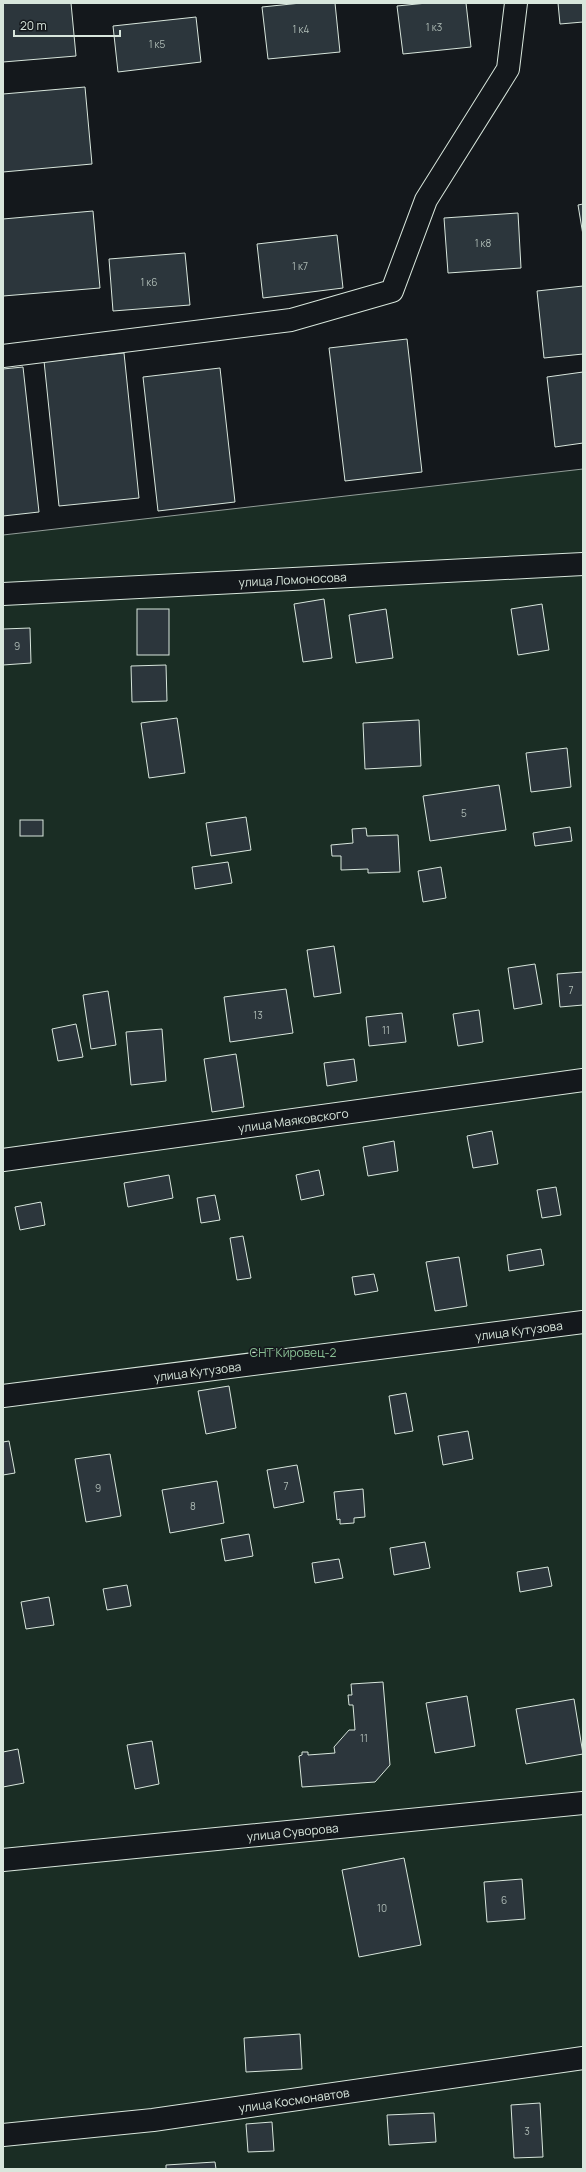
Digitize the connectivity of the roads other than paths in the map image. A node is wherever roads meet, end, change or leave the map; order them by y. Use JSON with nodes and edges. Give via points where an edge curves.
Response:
{"nodes":[{"id":1,"x":516,"y":3,"type":"edge"},
{"id":2,"x":3,"y":356,"type":"edge"},
{"id":3,"x":583,"y":564,"type":"edge"},
{"id":4,"x":3,"y":594,"type":"edge"},
{"id":5,"x":583,"y":1080,"type":"edge"},
{"id":6,"x":3,"y":1160,"type":"edge"},
{"id":7,"x":583,"y":1322,"type":"edge"},
{"id":8,"x":3,"y":1396,"type":"edge"},
{"id":9,"x":583,"y":1803,"type":"edge"},
{"id":10,"x":3,"y":1860,"type":"edge"},
{"id":11,"x":583,"y":2058,"type":"edge"},
{"id":12,"x":3,"y":2135,"type":"edge"}],
"edges":[{"from":1,"to":2,"type":"street","via":[[508,69],[426,200],[392,291],[291,320]]},
{"from":3,"to":4,"type":"street","name":"улица Ломоносова"},
{"from":5,"to":6,"type":"street","name":"улица Маяковского"},
{"from":7,"to":8,"type":"street","name":"улица Кутузова"},
{"from":9,"to":10,"type":"street","name":"улица Суворова"},
{"from":11,"to":12,"type":"street","name":"улица Космонавтов","via":[[153,2120]]}]}
